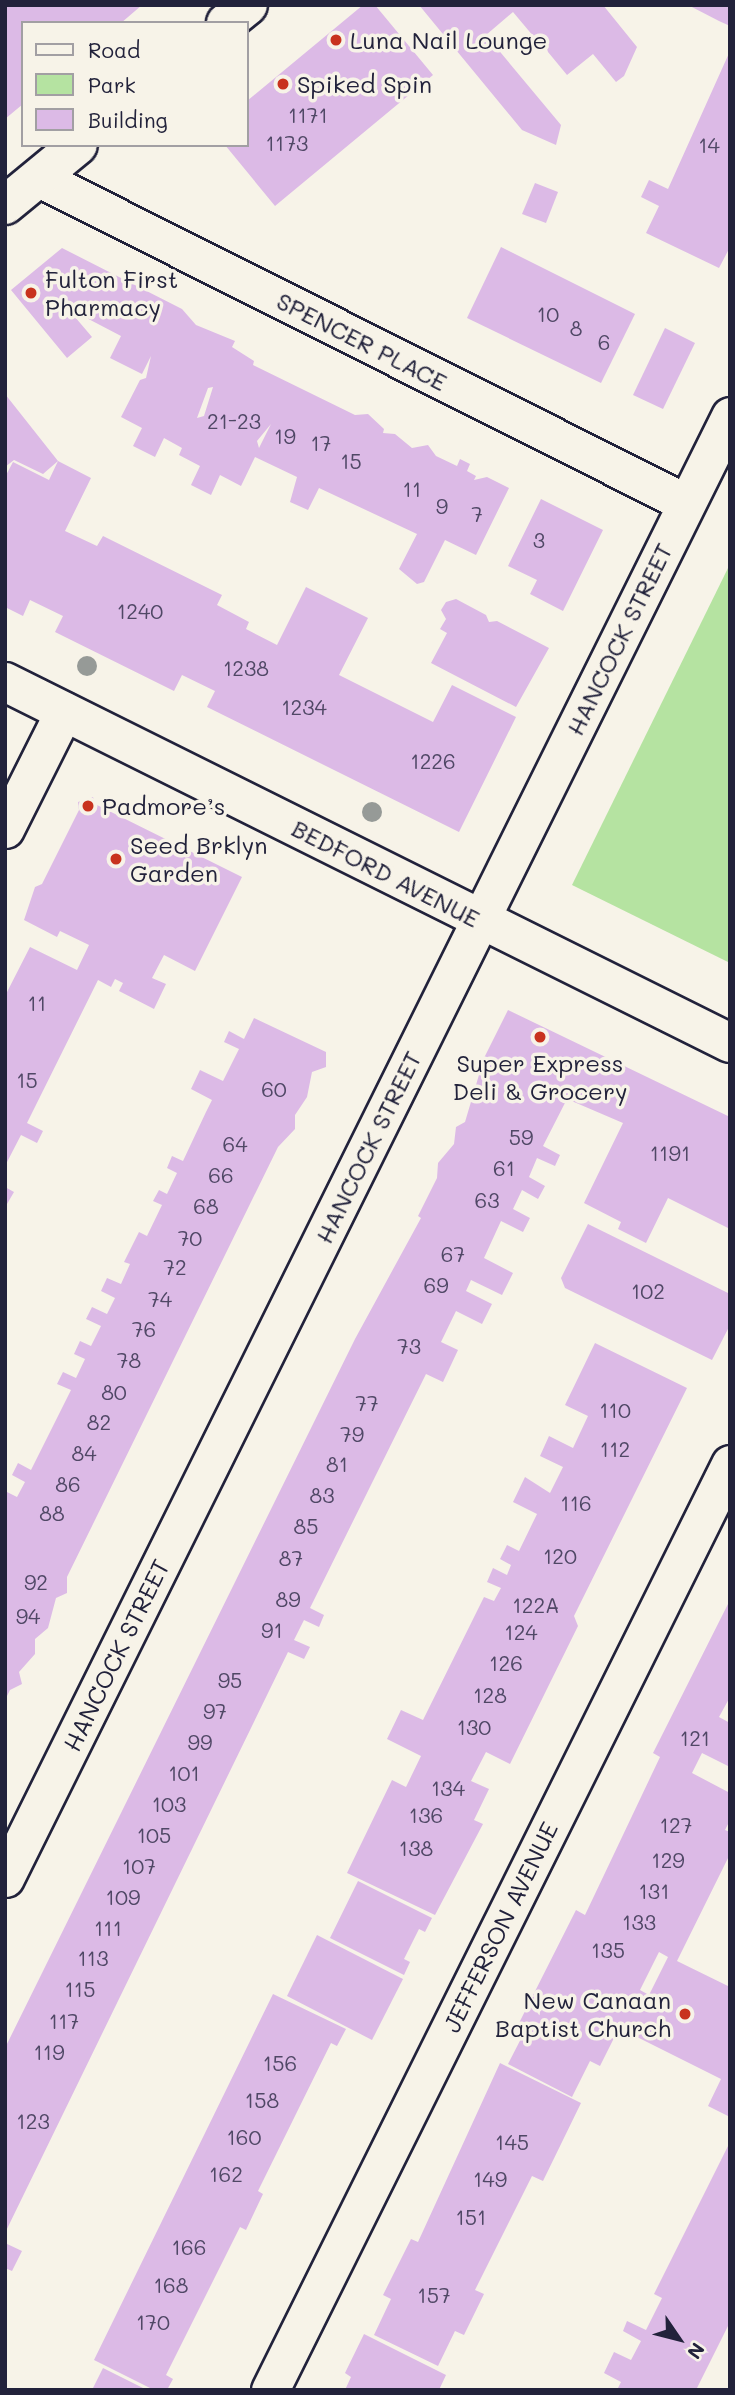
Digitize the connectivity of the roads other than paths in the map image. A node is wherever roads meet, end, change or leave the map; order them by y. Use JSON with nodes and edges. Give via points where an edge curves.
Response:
{"nodes":[{"id":1,"x":247,"y":5,"type":"edge"},
{"id":2,"x":228,"y":21,"type":"edge"},
{"id":3,"x":76,"y":147,"type":"edge"},
{"id":4,"x":39,"y":178,"type":"junction"},
{"id":5,"x":5,"y":205,"type":"edge"},
{"id":6,"x":730,"y":416,"type":"edge"},
{"id":7,"x":686,"y":503,"type":"junction"},
{"id":8,"x":5,"y":682,"type":"edge"},
{"id":9,"x":64,"y":711,"type":"junction"},
{"id":10,"x":5,"y":829,"type":"edge"},
{"id":11,"x":480,"y":920,"type":"junction"},
{"id":12,"x":730,"y":1043,"type":"edge"},
{"id":13,"x":730,"y":1464,"type":"edge"},
{"id":14,"x":5,"y":1878,"type":"edge"},
{"id":15,"x":270,"y":2390,"type":"edge"}],
"edges":[{"from":1,"to":2,"type":"main road"},
{"from":3,"to":4,"type":"main road"},
{"from":4,"to":5,"type":"main road"},
{"from":4,"to":7,"type":"street","name":"SPENCER PLACE"},
{"from":6,"to":7,"type":"street","name":"HANCOCK STREET"},
{"from":7,"to":11,"type":"street","name":"HANCOCK STREET"},
{"from":8,"to":9,"type":"main road","name":"BEDFORD AVENUE"},
{"from":9,"to":10,"type":"street"},
{"from":9,"to":11,"type":"main road","name":"BEDFORD AVENUE"},
{"from":11,"to":12,"type":"main road","name":"BEDFORD AVENUE"},
{"from":11,"to":14,"type":"street","name":"HANCOCK STREET"},
{"from":13,"to":15,"type":"street","name":"JEFFERSON AVENUE"}]}
